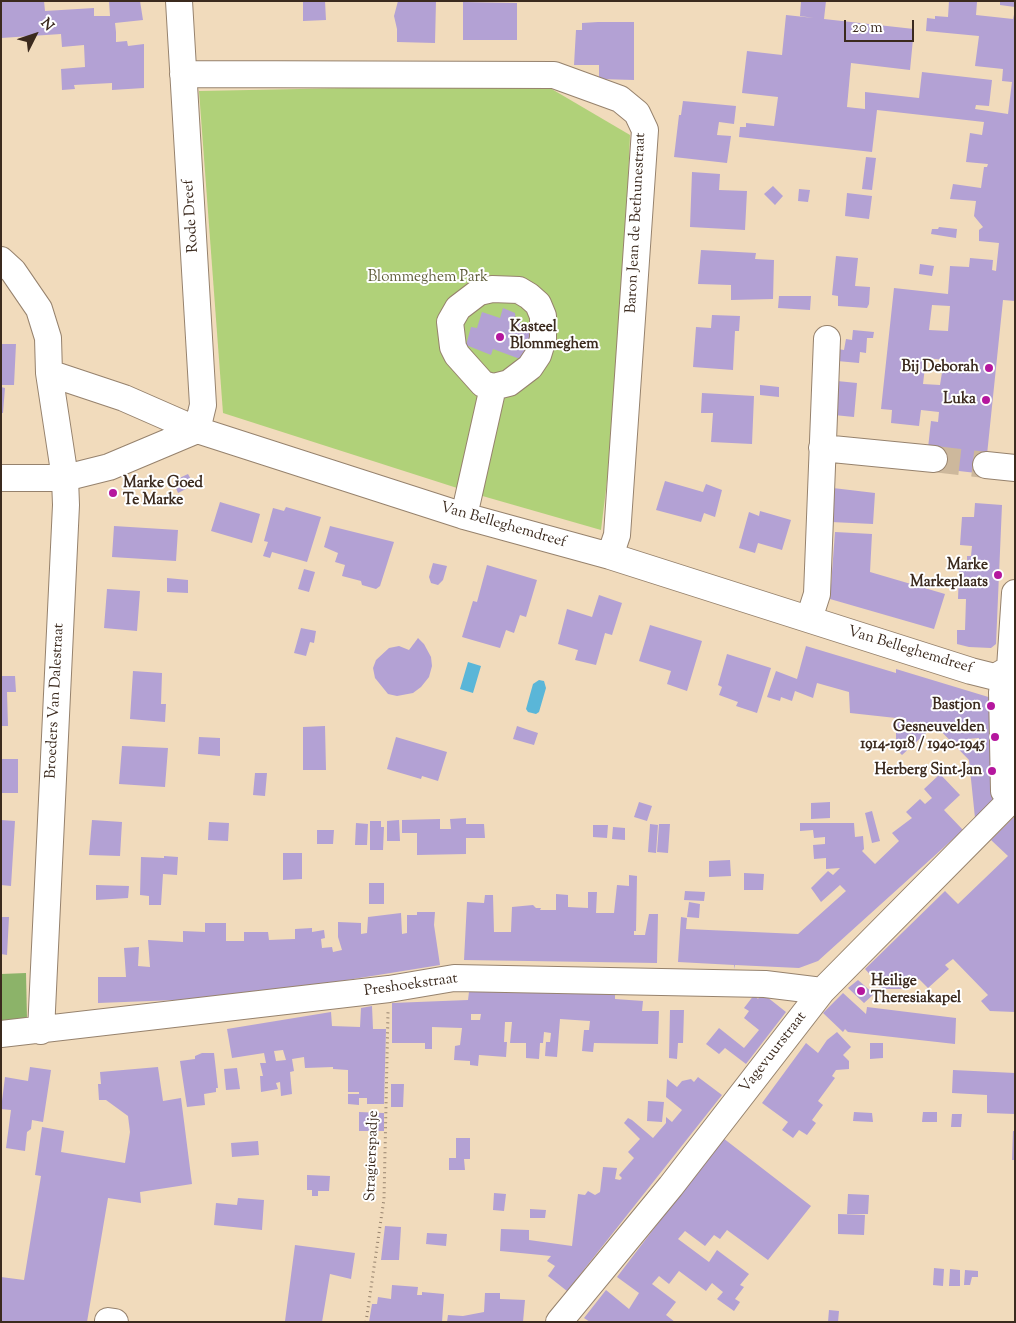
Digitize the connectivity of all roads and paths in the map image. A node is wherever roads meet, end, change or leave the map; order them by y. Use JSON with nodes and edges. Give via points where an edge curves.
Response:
{"nodes":[{"id":1,"x":179,"y":1,"type":"edge"},
{"id":2,"x":183,"y":74,"type":"junction"},
{"id":3,"x":1,"y":260,"type":"edge"},
{"id":4,"x":827,"y":339,"type":"dead end"},
{"id":5,"x":49,"y":373,"type":"junction"},
{"id":6,"x":493,"y":387,"type":"dead end"},
{"id":7,"x":197,"y":430,"type":"junction"},
{"id":8,"x":822,"y":448,"type":"junction"},
{"id":9,"x":934,"y":459,"type":"tunnel mouth"},
{"id":10,"x":986,"y":465,"type":"tunnel mouth"},
{"id":11,"x":1015,"y":468,"type":"edge"},
{"id":12,"x":1,"y":478,"type":"edge"},
{"id":13,"x":65,"y":478,"type":"junction"},
{"id":14,"x":464,"y":516,"type":"junction"},
{"id":15,"x":610,"y":556,"type":"junction"},
{"id":16,"x":1015,"y":593,"type":"edge"},
{"id":17,"x":809,"y":619,"type":"junction"},
{"id":18,"x":1010,"y":678,"type":"edge"},
{"id":19,"x":1009,"y":796,"type":"edge"},
{"id":20,"x":389,"y":989,"type":"junction"},
{"id":21,"x":822,"y":991,"type":"junction"},
{"id":22,"x":40,"y":1031,"type":"junction"},
{"id":23,"x":1,"y":1034,"type":"edge"},
{"id":24,"x":366,"y":1322,"type":"edge"},
{"id":25,"x":559,"y":1322,"type":"edge"}],
"edges":[{"from":1,"to":2,"type":"street","name":"Rode Dreef"},
{"from":2,"to":7,"type":"street","name":"Rode Dreef","via":[[203,404]]},
{"from":2,"to":15,"type":"street","name":"Baron Jean de Bethunestraat","via":[[554,75],[620,99],[637,113],[645,130],[617,535]]},
{"from":3,"to":5,"type":"street","name":"Broeders Van Dalestraat","via":[[13,271],[38,308],[48,338]]},
{"from":4,"to":8,"type":"street"},
{"from":5,"to":7,"type":"street","name":"Van Belleghemdreef","via":[[124,398]]},
{"from":5,"to":13,"type":"street","name":"Broeders Van Dalestraat"},
{"from":6,"to":14,"type":"street"},
{"from":7,"to":13,"type":"street","via":[[108,467]]},
{"from":7,"to":14,"type":"street","name":"Van Belleghemdreef"},
{"from":8,"to":9,"type":"street"},
{"from":8,"to":17,"type":"street","via":[[817,594]]},
{"from":10,"to":11,"type":"street"},
{"from":12,"to":13,"type":"street"},
{"from":13,"to":22,"type":"street","name":"Broeders Van Dalestraat","via":[[66,515]]},
{"from":14,"to":15,"type":"street","name":"Van Belleghemdreef"},
{"from":15,"to":17,"type":"street","name":"Van Belleghemdreef"},
{"from":16,"to":18,"type":"street"},
{"from":17,"to":18,"type":"street","name":"Van Belleghemdreef","via":[[995,677]]},
{"from":18,"to":19,"type":"street"},
{"from":19,"to":21,"type":"street","name":"Vagevuurstraat"},
{"from":20,"to":21,"type":"street","name":"Preshoekstraat","via":[[454,978],[765,984]]},
{"from":20,"to":22,"type":"street","name":"Preshoekstraat"},
{"from":20,"to":24,"type":"path","name":"Stragierspadje","via":[[384,1200]]},
{"from":21,"to":25,"type":"street","name":"Vagevuurstraat","via":[[671,1186]]},
{"from":22,"to":23,"type":"street","name":"Preshoekstraat"}]}
